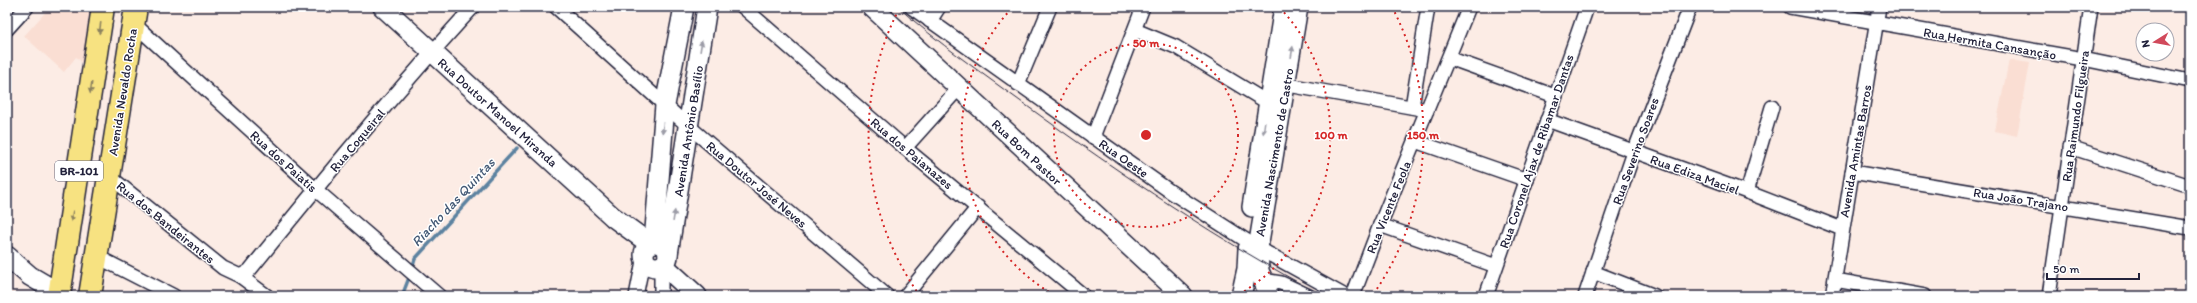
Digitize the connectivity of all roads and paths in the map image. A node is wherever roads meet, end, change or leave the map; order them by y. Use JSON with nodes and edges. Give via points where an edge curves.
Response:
{"nodes":[{"id":1,"x":27,"y":7,"type":"edge"},
{"id":2,"x":103,"y":7,"type":"edge"},
{"id":3,"x":383,"y":7,"type":"edge"},
{"id":4,"x":473,"y":7,"type":"edge"},
{"id":5,"x":556,"y":7,"type":"edge"},
{"id":6,"x":684,"y":7,"type":"edge"},
{"id":7,"x":707,"y":7,"type":"edge"},
{"id":8,"x":743,"y":7,"type":"edge"},
{"id":9,"x":872,"y":7,"type":"edge"},
{"id":10,"x":911,"y":7,"type":"edge"},
{"id":11,"x":939,"y":7,"type":"edge"},
{"id":12,"x":1050,"y":7,"type":"edge"},
{"id":13,"x":1143,"y":7,"type":"edge"},
{"id":14,"x":1284,"y":7,"type":"edge"},
{"id":15,"x":1298,"y":7,"type":"edge"},
{"id":16,"x":1428,"y":7,"type":"edge"},
{"id":17,"x":1469,"y":7,"type":"edge"},
{"id":18,"x":1690,"y":7,"type":"edge"},
{"id":19,"x":1790,"y":7,"type":"edge"},
{"id":20,"x":1879,"y":7,"type":"edge"},
{"id":21,"x":2091,"y":7,"type":"edge"},
{"id":22,"x":1582,"y":8,"type":"edge"},
{"id":23,"x":135,"y":15,"type":"edge"},
{"id":24,"x":930,"y":21,"type":"junction"},
{"id":25,"x":1876,"y":24,"type":"junction"},
{"id":26,"x":7,"y":29,"type":"edge"},
{"id":27,"x":1135,"y":30,"type":"junction"},
{"id":28,"x":432,"y":52,"type":"junction"},
{"id":29,"x":1449,"y":58,"type":"junction"},
{"id":30,"x":2083,"y":59,"type":"junction"},
{"id":31,"x":2190,"y":81,"type":"edge"},
{"id":32,"x":1279,"y":83,"type":"junction"},
{"id":33,"x":1018,"y":84,"type":"junction"},
{"id":34,"x":958,"y":89,"type":"junction"},
{"id":35,"x":1554,"y":96,"type":"junction"},
{"id":36,"x":665,"y":105,"type":"junction"},
{"id":37,"x":1275,"y":107,"type":"junction"},
{"id":38,"x":1412,"y":107,"type":"junction"},
{"id":39,"x":1772,"y":108,"type":"dead end"},
{"id":40,"x":1427,"y":110,"type":"junction"},
{"id":41,"x":1547,"y":120,"type":"junction"},
{"id":42,"x":688,"y":126,"type":"junction"},
{"id":43,"x":1093,"y":137,"type":"junction"},
{"id":44,"x":1415,"y":141,"type":"junction"},
{"id":45,"x":2070,"y":147,"type":"junction"},
{"id":46,"x":905,"y":148,"type":"junction"},
{"id":47,"x":1634,"y":152,"type":"junction"},
{"id":48,"x":1852,"y":172,"type":"junction"},
{"id":49,"x":109,"y":176,"type":"junction"},
{"id":50,"x":1527,"y":180,"type":"junction"},
{"id":51,"x":2190,"y":186,"type":"edge"},
{"id":52,"x":315,"y":190,"type":"junction"},
{"id":53,"x":1747,"y":192,"type":"junction"},
{"id":54,"x":2062,"y":205,"type":"junction"},
{"id":55,"x":978,"y":208,"type":"junction"},
{"id":56,"x":1380,"y":225,"type":"junction"},
{"id":57,"x":2190,"y":228,"type":"edge"},
{"id":58,"x":1842,"y":229,"type":"junction"},
{"id":59,"x":1252,"y":245,"type":"junction"},
{"id":60,"x":656,"y":255,"type":"junction"},
{"id":61,"x":7,"y":256,"type":"edge"},
{"id":62,"x":96,"y":256,"type":"junction"},
{"id":63,"x":1496,"y":266,"type":"junction"},
{"id":64,"x":1593,"y":272,"type":"junction"},
{"id":65,"x":240,"y":276,"type":"junction"},
{"id":66,"x":1835,"y":280,"type":"junction"},
{"id":67,"x":1266,"y":288,"type":"edge"},
{"id":68,"x":694,"y":294,"type":"edge"},
{"id":69,"x":61,"y":295,"type":"edge"},
{"id":70,"x":1179,"y":295,"type":"edge"},
{"id":71,"x":90,"y":296,"type":"edge"},
{"id":72,"x":174,"y":296,"type":"edge"},
{"id":73,"x":267,"y":296,"type":"edge"},
{"id":74,"x":439,"y":296,"type":"edge"},
{"id":75,"x":636,"y":296,"type":"edge"},
{"id":76,"x":661,"y":296,"type":"edge"},
{"id":77,"x":888,"y":296,"type":"edge"},
{"id":78,"x":905,"y":296,"type":"edge"},
{"id":79,"x":1084,"y":296,"type":"edge"},
{"id":80,"x":1240,"y":296,"type":"edge"},
{"id":81,"x":1308,"y":296,"type":"edge"},
{"id":82,"x":1345,"y":296,"type":"edge"},
{"id":83,"x":1353,"y":296,"type":"edge"},
{"id":84,"x":1486,"y":296,"type":"edge"},
{"id":85,"x":1585,"y":296,"type":"edge"},
{"id":86,"x":1655,"y":296,"type":"edge"},
{"id":87,"x":1832,"y":296,"type":"edge"},
{"id":88,"x":1925,"y":296,"type":"edge"},
{"id":89,"x":2049,"y":296,"type":"edge"}],
"edges":[{"from":1,"to":26,"type":"street"},
{"from":2,"to":69,"type":"highway","number":"BR-101","one_way":true},
{"from":3,"to":28,"type":"main road","name":"Rua Doutor Manoel Miranda"},
{"from":4,"to":28,"type":"street","name":"Rua Coqueiral"},
{"from":5,"to":36,"type":"street","name":"Rua Doutor José Neves"},
{"from":6,"to":36,"type":"main road","name":"Avenida Antônio Basílio"},
{"from":42,"to":7,"type":"main road","name":"Avenida Antônio Basílio","one_way":true},
{"from":8,"to":46,"type":"street","name":"Rua dos Paianazes"},
{"from":9,"to":34,"type":"main road","name":"Rua Bom Pastor"},
{"from":10,"to":24,"type":"street","name":"Rua Oeste"},
{"from":11,"to":24,"type":"street"},
{"from":12,"to":33,"type":"street"},
{"from":13,"to":27,"type":"street"},
{"from":14,"to":32,"type":"main road","name":"Avenida Nascimento de Castro"},
{"from":32,"to":15,"type":"main road","name":"Avenida Nascimento de Castro","one_way":true},
{"from":16,"to":38,"type":"street"},
{"from":17,"to":29,"type":"street","name":"Rua Vicente Feola"},
{"from":18,"to":47,"type":"street","name":"Rua Severino Soares"},
{"from":19,"to":25,"type":"street","name":"Rua Hermita Cansanção"},
{"from":20,"to":25,"type":"street","name":"Avenida Amintas Barros"},
{"from":21,"to":30,"type":"street","name":"Rua Raimundo Filgueira"},
{"from":22,"to":35,"type":"street","name":"Rua Coronel Ajax de Ribamar Dantas"},
{"from":23,"to":49,"type":"highway","name":"Avenida Nevaldo Rocha","number":"BR-101"},
{"from":23,"to":52,"type":"street","name":"Rua dos Paiatis"},
{"from":24,"to":33,"type":"street","name":"Rua Oeste"},
{"from":25,"to":30,"type":"street","name":"Rua Hermita Cansanção"},
{"from":25,"to":48,"type":"street","name":"Avenida Amintas Barros"},
{"from":27,"to":37,"type":"street","via":[[1176,47]]},
{"from":27,"to":43,"type":"street"},
{"from":28,"to":52,"type":"street","name":"Rua Coqueiral"},
{"from":28,"to":60,"type":"main road","name":"Rua Doutor Manoel Miranda","via":[[613,217],[631,241]]},
{"from":29,"to":35,"type":"street"},
{"from":29,"to":40,"type":"street","name":"Rua Vicente Feola"},
{"from":30,"to":31,"type":"street","name":"Rua Hermita Cansanção"},
{"from":30,"to":45,"type":"street","name":"Rua Raimundo Filgueira"},
{"from":32,"to":37,"type":"main road","name":"Avenida Nascimento de Castro"},
{"from":32,"to":38,"type":"street"},
{"from":33,"to":43,"type":"street","name":"Rua Oeste"},
{"from":34,"to":46,"type":"street"},
{"from":34,"to":70,"type":"main road","name":"Rua Bom Pastor"},
{"from":35,"to":41,"type":"street","name":"Rua Coronel Ajax de Ribamar Dantas"},
{"from":36,"to":42,"type":"street","name":"Rua Doutor José Neves"},
{"from":36,"to":60,"type":"main road","name":"Avenida Antônio Basílio","one_way":true},
{"from":37,"to":59,"type":"main road","name":"Avenida Nascimento de Castro"},
{"from":38,"to":40,"type":"street"},
{"from":39,"to":53,"type":"street"},
{"from":40,"to":44,"type":"street","name":"Rua Vicente Feola"},
{"from":41,"to":47,"type":"street","name":"Rua Ediza Maciel"},
{"from":41,"to":50,"type":"street","name":"Rua Coronel Ajax de Ribamar Dantas"},
{"from":60,"to":42,"type":"main road","name":"Avenida Antônio Basílio","one_way":true},
{"from":42,"to":77,"type":"street","name":"Rua Doutor José Neves"},
{"from":43,"to":59,"type":"street","name":"Rua Oeste"},
{"from":44,"to":50,"type":"street"},
{"from":44,"to":56,"type":"street","name":"Rua Vicente Feola"},
{"from":45,"to":51,"type":"street"},
{"from":45,"to":54,"type":"street","name":"Rua Raimundo Filgueira"},
{"from":46,"to":55,"type":"street","name":"Rua dos Paianazes"},
{"from":47,"to":53,"type":"street","name":"Rua Ediza Maciel"},
{"from":47,"to":64,"type":"street","name":"Rua Severino Soares"},
{"from":48,"to":54,"type":"street","name":"Rua João Trajano"},
{"from":48,"to":58,"type":"street","name":"Avenida Amintas Barros"},
{"from":49,"to":62,"type":"highway","name":"Avenida Nevaldo Rocha","number":"BR-101"},
{"from":49,"to":65,"type":"street","name":"Rua dos Bandeirantes","via":[[223,268]]},
{"from":50,"to":63,"type":"street","name":"Rua Coronel Ajax de Ribamar Dantas"},
{"from":52,"to":65,"type":"street","name":"Rua Coqueiral","via":[[250,271]]},
{"from":52,"to":74,"type":"street","name":"Rua dos Paiatis"},
{"from":53,"to":58,"type":"street","name":"Rua Ediza Maciel"},
{"from":54,"to":57,"type":"street","name":"Rua João Trajano"},
{"from":54,"to":89,"type":"street","name":"Rua Raimundo Filgueira"},
{"from":55,"to":78,"type":"street"},
{"from":55,"to":79,"type":"street","name":"Rua dos Paianazes"},
{"from":56,"to":63,"type":"street"},
{"from":56,"to":83,"type":"street","name":"Rua Vicente Feola"},
{"from":58,"to":66,"type":"street","name":"Avenida Amintas Barros"},
{"from":59,"to":67,"type":"main road","name":"Avenida Nascimento de Castro"},
{"from":59,"to":80,"type":"main road","name":"Avenida Nascimento de Castro"},
{"from":59,"to":82,"type":"street","name":"Rua Oeste"},
{"from":60,"to":68,"type":"main road","name":"Rua Doutor Manoel Miranda"},
{"from":60,"to":75,"type":"street","name":"Avenida Antônio Basílio"},
{"from":60,"to":76,"type":"street","name":"Avenida Antônio Basílio"},
{"from":61,"to":69,"type":"main road","via":[[30,276]]},
{"from":62,"to":71,"type":"highway","name":"Avenida Nevaldo Rocha","number":"BR-101"},
{"from":62,"to":72,"type":"street"},
{"from":63,"to":84,"type":"street","name":"Rua Coronel Ajax de Ribamar Dantas"},
{"from":64,"to":85,"type":"street","name":"Rua Severino Soares"},
{"from":64,"to":86,"type":"street"},
{"from":65,"to":73,"type":"street"},
{"from":66,"to":87,"type":"street","name":"Avenida Amintas Barros"},
{"from":66,"to":88,"type":"street"},
{"from":67,"to":81,"type":"street","via":[[1281,283]]}]}
